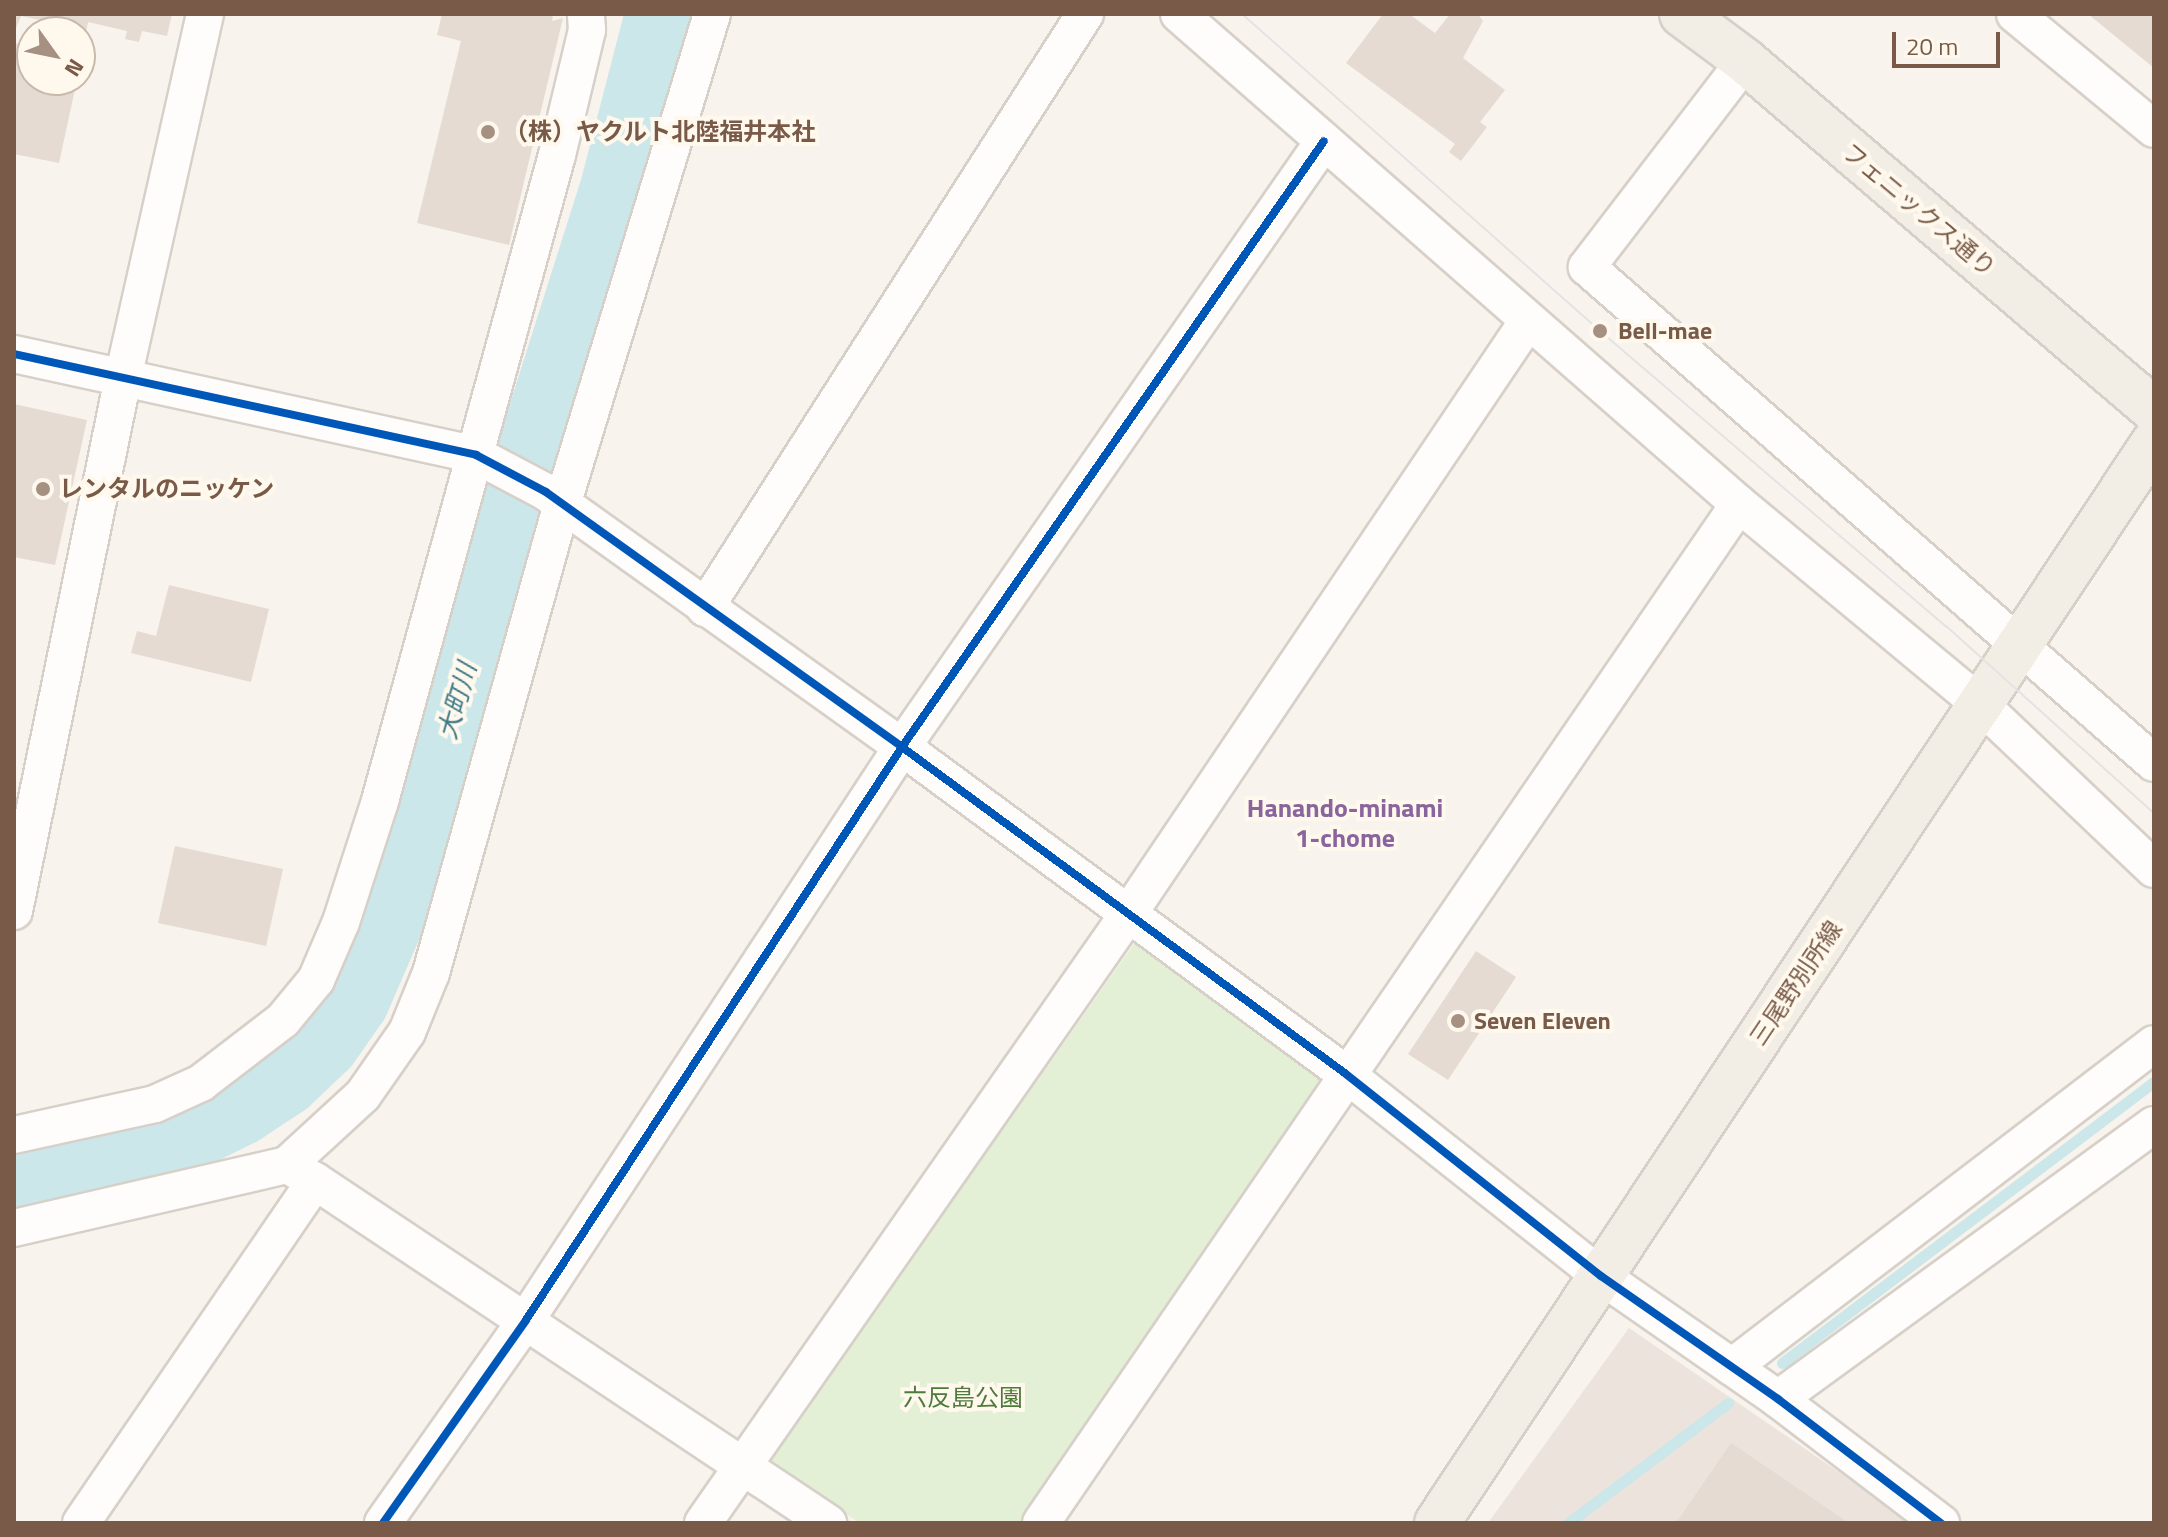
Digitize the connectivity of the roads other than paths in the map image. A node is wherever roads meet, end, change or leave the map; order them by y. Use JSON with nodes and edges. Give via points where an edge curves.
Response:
{"nodes":[{"id":1,"x":205,"y":14,"type":"edge"},
{"id":2,"x":586,"y":14,"type":"edge"},
{"id":3,"x":712,"y":14,"type":"edge"},
{"id":4,"x":1085,"y":14,"type":"edge"},
{"id":5,"x":1179,"y":14,"type":"edge"},
{"id":6,"x":1682,"y":14,"type":"edge"},
{"id":7,"x":2015,"y":14,"type":"edge"},
{"id":8,"x":1745,"y":61,"type":"junction"},
{"id":9,"x":2154,"y":129,"type":"edge"},
{"id":10,"x":1324,"y":141,"type":"junction"},
{"id":11,"x":1528,"y":321,"type":"junction"},
{"id":12,"x":14,"y":354,"type":"edge"},
{"id":13,"x":123,"y":378,"type":"junction"},
{"id":14,"x":2154,"y":410,"type":"edge"},
{"id":15,"x":2154,"y":442,"type":"edge"},
{"id":16,"x":484,"y":459,"type":"junction"},
{"id":17,"x":554,"y":499,"type":"junction"},
{"id":18,"x":1739,"y":504,"type":"junction"},
{"id":19,"x":705,"y":608,"type":"junction"},
{"id":20,"x":2020,"y":645,"type":"junction"},
{"id":21,"x":1981,"y":705,"type":"junction"},
{"id":22,"x":902,"y":747,"type":"junction"},
{"id":23,"x":2154,"y":763,"type":"edge"},
{"id":24,"x":2154,"y":869,"type":"edge"},
{"id":25,"x":14,"y":911,"type":"edge"},
{"id":26,"x":1129,"y":913,"type":"junction"},
{"id":27,"x":2154,"y":1044,"type":"edge"},
{"id":28,"x":1346,"y":1074,"type":"junction"},
{"id":29,"x":2154,"y":1125,"type":"edge"},
{"id":30,"x":14,"y":1135,"type":"edge"},
{"id":31,"x":301,"y":1173,"type":"junction"},
{"id":32,"x":14,"y":1228,"type":"edge"},
{"id":33,"x":1601,"y":1276,"type":"junction"},
{"id":34,"x":526,"y":1320,"type":"junction"},
{"id":35,"x":1732,"y":1367,"type":"junction"},
{"id":36,"x":1778,"y":1399,"type":"junction"},
{"id":37,"x":742,"y":1464,"type":"junction"},
{"id":38,"x":81,"y":1523,"type":"edge"},
{"id":39,"x":383,"y":1523,"type":"edge"},
{"id":40,"x":703,"y":1523,"type":"edge"},
{"id":41,"x":828,"y":1523,"type":"edge"},
{"id":42,"x":1041,"y":1523,"type":"edge"},
{"id":43,"x":1437,"y":1523,"type":"edge"},
{"id":44,"x":1941,"y":1523,"type":"edge"}],
"edges":[{"from":1,"to":13,"type":"street"},
{"from":2,"to":16,"type":"street","via":[[587,30]]},
{"from":3,"to":17,"type":"street"},
{"from":4,"to":19,"type":"street"},
{"from":5,"to":10,"type":"street"},
{"from":6,"to":8,"type":"main road","name":"フェニックス通り"},
{"from":7,"to":9,"type":"street"},
{"from":8,"to":14,"type":"main road","name":"フェニックス通り"},
{"from":8,"to":20,"type":"street","via":[[1587,267]]},
{"from":10,"to":11,"type":"street"},
{"from":10,"to":22,"type":"street"},
{"from":11,"to":18,"type":"street"},
{"from":11,"to":26,"type":"street"},
{"from":12,"to":13,"type":"street"},
{"from":13,"to":16,"type":"street"},
{"from":13,"to":25,"type":"street"},
{"from":15,"to":20,"type":"main road","name":"三尾野別所線"},
{"from":16,"to":17,"type":"street"},
{"from":16,"to":30,"type":"street","via":[[341,922],[316,980],[283,1020],[201,1083],[155,1104]]},
{"from":17,"to":19,"type":"street"},
{"from":17,"to":31,"type":"street","via":[[431,973],[407,1032]]},
{"from":18,"to":21,"type":"street"},
{"from":18,"to":28,"type":"street"},
{"from":19,"to":22,"type":"street"},
{"from":20,"to":21,"type":"main road","name":"三尾野別所線"},
{"from":20,"to":23,"type":"street"},
{"from":21,"to":24,"type":"street"},
{"from":21,"to":33,"type":"main road","name":"三尾野別所線"},
{"from":22,"to":26,"type":"street"},
{"from":22,"to":34,"type":"street"},
{"from":26,"to":28,"type":"street"},
{"from":26,"to":37,"type":"street"},
{"from":27,"to":35,"type":"street"},
{"from":28,"to":33,"type":"street"},
{"from":28,"to":42,"type":"street"},
{"from":29,"to":36,"type":"street"},
{"from":31,"to":32,"type":"street"},
{"from":31,"to":34,"type":"street"},
{"from":31,"to":38,"type":"street"},
{"from":33,"to":35,"type":"street"},
{"from":33,"to":43,"type":"main road","name":"三尾野別所線"},
{"from":34,"to":37,"type":"street"},
{"from":34,"to":39,"type":"street"},
{"from":35,"to":36,"type":"street"},
{"from":36,"to":44,"type":"street"},
{"from":37,"to":40,"type":"street"},
{"from":37,"to":41,"type":"street"}]}
